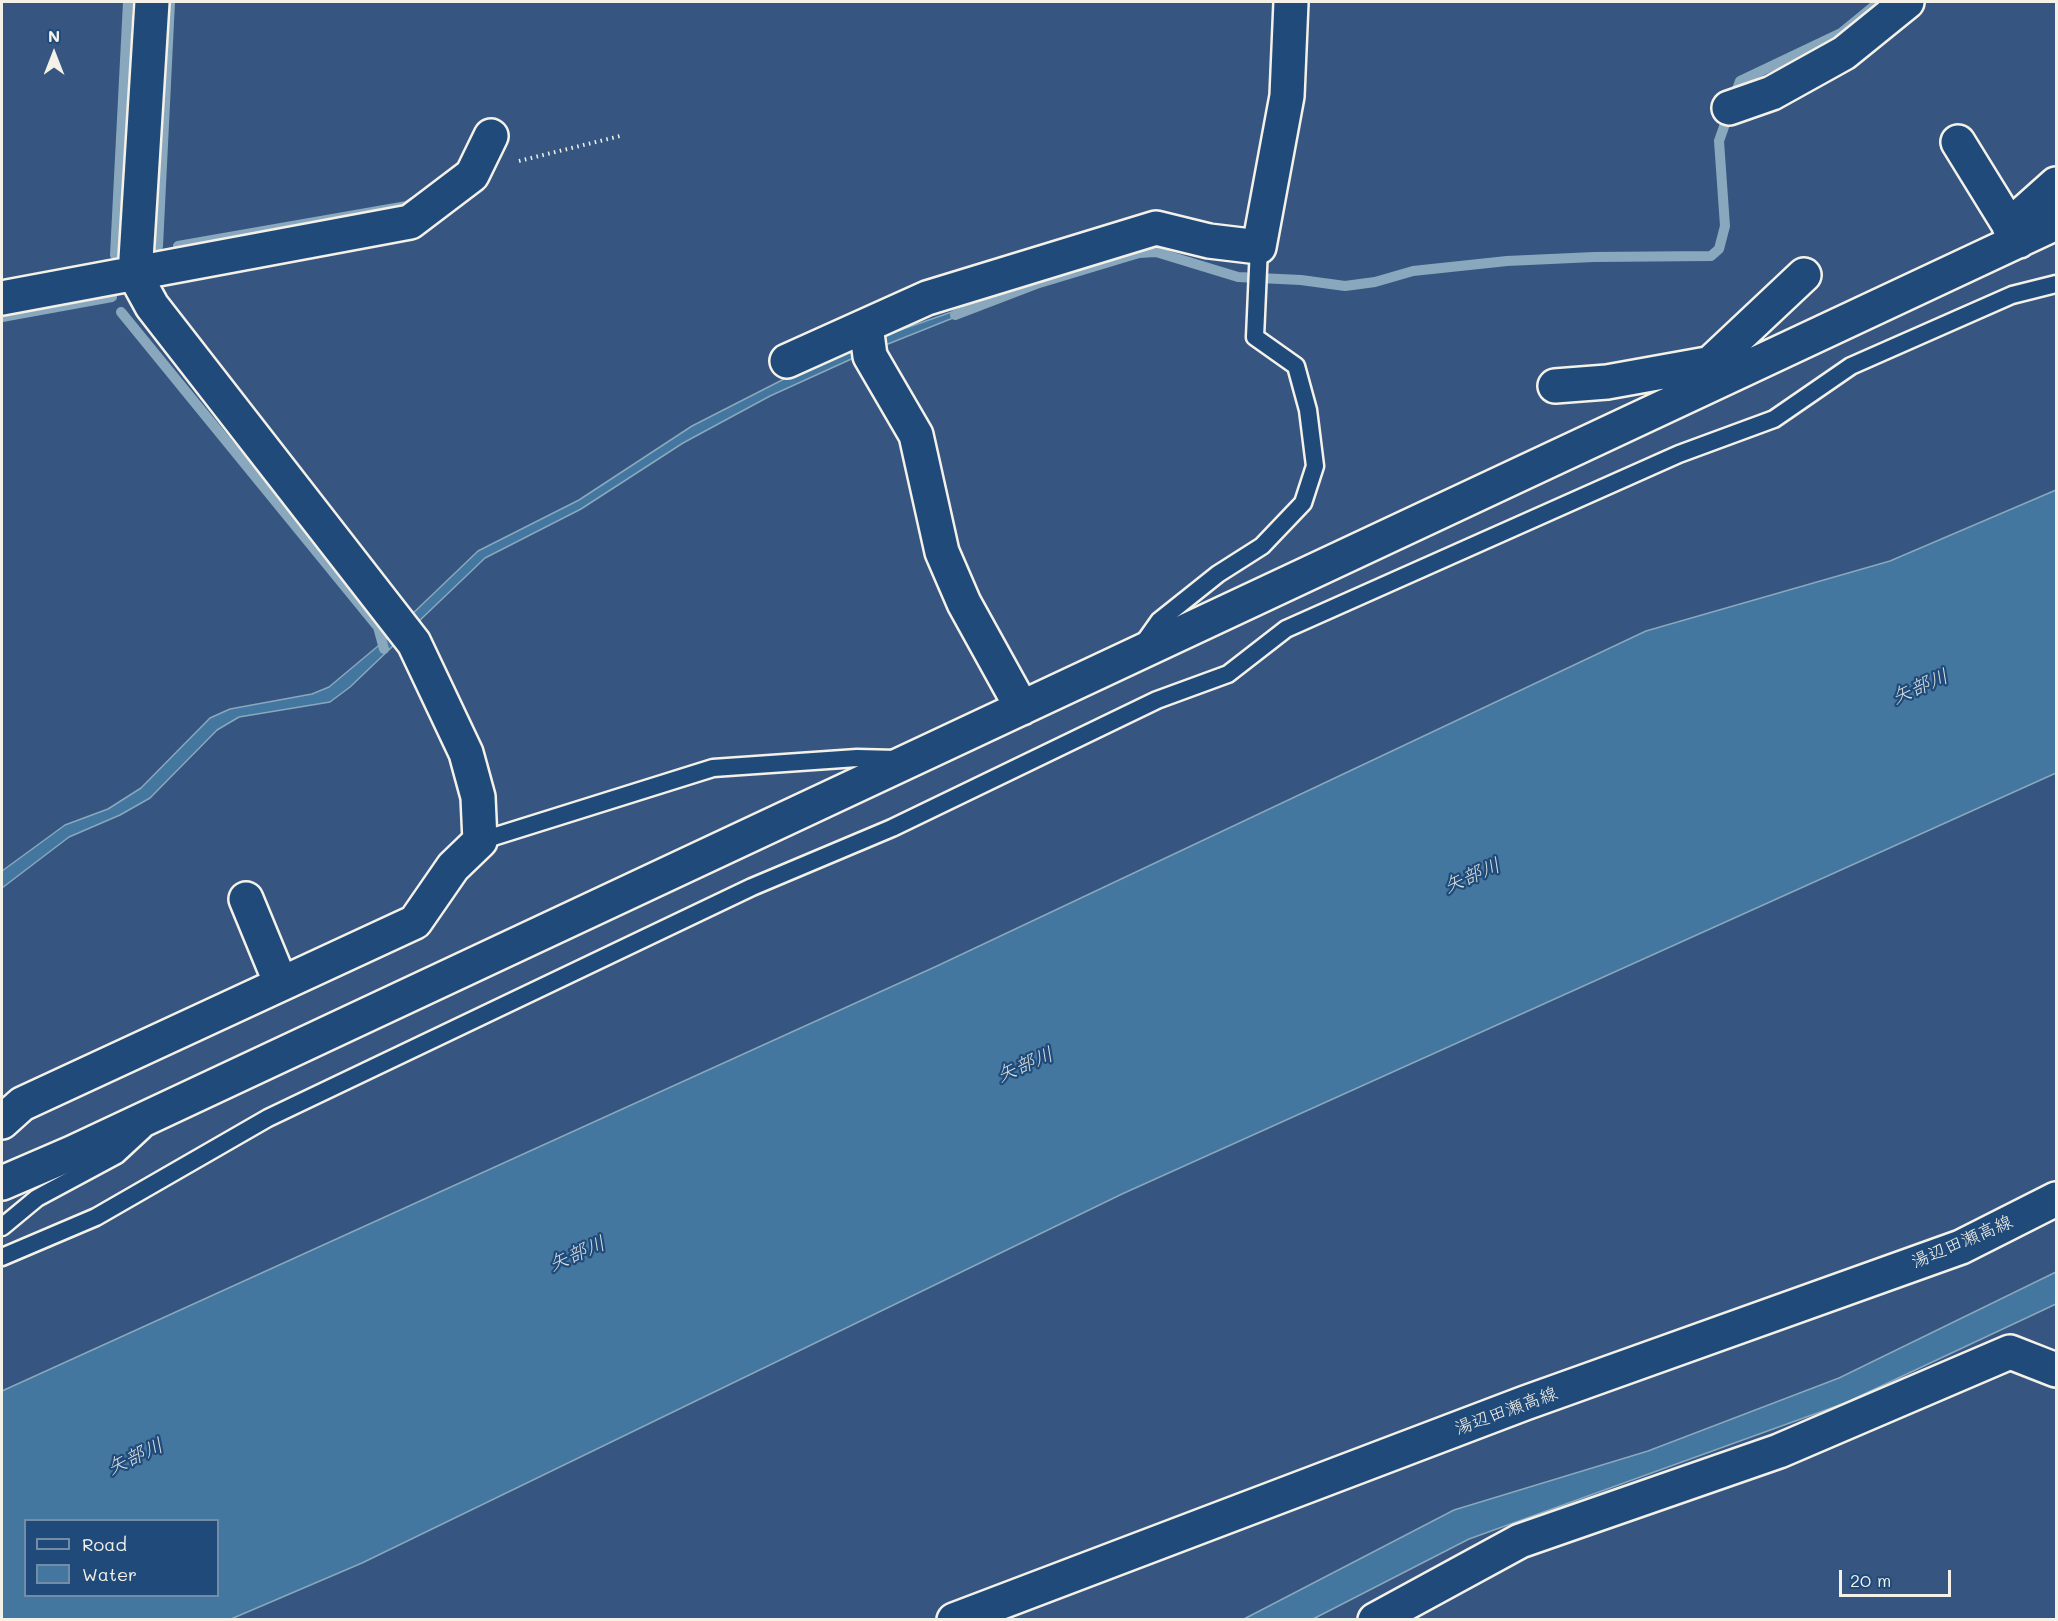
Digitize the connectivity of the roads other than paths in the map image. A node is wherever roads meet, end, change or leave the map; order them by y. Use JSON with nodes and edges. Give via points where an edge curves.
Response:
{"nodes":[{"id":1,"x":152,"y":2,"type":"edge"},
{"id":2,"x":1291,"y":2,"type":"edge"},
{"id":3,"x":1907,"y":2,"type":"edge"},
{"id":4,"x":1729,"y":108,"type":"dead end"},
{"id":5,"x":491,"y":136,"type":"dead end"},
{"id":6,"x":1958,"y":142,"type":"dead end"},
{"id":7,"x":2056,"y":184,"type":"edge"},
{"id":8,"x":2056,"y":223,"type":"edge"},
{"id":9,"x":2014,"y":233,"type":"junction"},
{"id":10,"x":1260,"y":248,"type":"junction"},
{"id":11,"x":135,"y":275,"type":"junction"},
{"id":12,"x":1804,"y":275,"type":"dead end"},
{"id":13,"x":2056,"y":284,"type":"edge"},
{"id":14,"x":2,"y":298,"type":"edge"},
{"id":15,"x":866,"y":326,"type":"junction"},
{"id":16,"x":787,"y":361,"type":"dead end"},
{"id":17,"x":1760,"y":362,"type":"junction"},
{"id":18,"x":1707,"y":364,"type":"junction"},
{"id":19,"x":1555,"y":386,"type":"dead end"},
{"id":20,"x":1683,"y":398,"type":"junction"},
{"id":21,"x":1136,"y":654,"type":"junction"},
{"id":22,"x":1022,"y":708,"type":"junction"},
{"id":23,"x":912,"y":759,"type":"junction"},
{"id":24,"x":480,"y":841,"type":"junction"},
{"id":25,"x":246,"y":899,"type":"dead end"},
{"id":26,"x":281,"y":984,"type":"junction"},
{"id":27,"x":165,"y":1109,"type":"junction"},
{"id":28,"x":2,"y":1122,"type":"edge"},
{"id":29,"x":2,"y":1183,"type":"edge"},
{"id":30,"x":2056,"y":1199,"type":"edge"},
{"id":31,"x":2,"y":1227,"type":"edge"},
{"id":32,"x":2,"y":1257,"type":"edge"},
{"id":33,"x":2056,"y":1370,"type":"edge"},
{"id":34,"x":954,"y":1620,"type":"edge"},
{"id":35,"x":1375,"y":1620,"type":"edge"}],
"edges":[{"from":1,"to":11,"type":"street"},
{"from":2,"to":10,"type":"street","via":[[1287,96]]},
{"from":3,"to":4,"type":"street","via":[[1844,53],[1772,93]]},
{"from":5,"to":11,"type":"street","via":[[472,175],[410,222]]},
{"from":6,"to":9,"type":"street"},
{"from":7,"to":9,"type":"street"},
{"from":8,"to":9,"type":"street"},
{"from":9,"to":17,"type":"street"},
{"from":10,"to":15,"type":"street","via":[[1155,228],[927,298]]},
{"from":10,"to":21,"type":"lane","via":[[1255,337],[1296,366],[1308,410],[1315,466],[1303,503],[1262,546],[1218,574],[1159,621]]},
{"from":11,"to":14,"type":"street"},
{"from":11,"to":24,"type":"street","via":[[152,306],[414,643],[466,753],[478,797]]},
{"from":12,"to":18,"type":"street"},
{"from":13,"to":32,"type":"lane","via":[[2012,295],[1862,361],[1774,419],[1678,454],[1286,629],[1228,674],[1156,700],[892,828],[623,949],[268,1118],[96,1217]]},
{"from":15,"to":16,"type":"street"},
{"from":15,"to":22,"type":"street","via":[[870,356],[916,435],[942,552],[964,603]]},
{"from":17,"to":18,"type":"street"},
{"from":17,"to":20,"type":"street"},
{"from":18,"to":19,"type":"street","via":[[1607,382]]},
{"from":18,"to":20,"type":"street"},
{"from":20,"to":21,"type":"street"},
{"from":21,"to":22,"type":"street"},
{"from":22,"to":23,"type":"street"},
{"from":23,"to":24,"type":"lane","via":[[857,758],[714,768]]},
{"from":23,"to":27,"type":"street"},
{"from":24,"to":26,"type":"street","via":[[453,867],[415,922]]},
{"from":25,"to":26,"type":"street"},
{"from":26,"to":28,"type":"street","via":[[22,1104]]},
{"from":27,"to":29,"type":"street"},
{"from":27,"to":31,"type":"lane","via":[[117,1155],[37,1198]]},
{"from":30,"to":34,"type":"street","name":"湯辺田瀬高線","via":[[1961,1247],[1526,1403]]},
{"from":33,"to":35,"type":"street","via":[[2010,1352],[1779,1451],[1520,1541]]}]}
